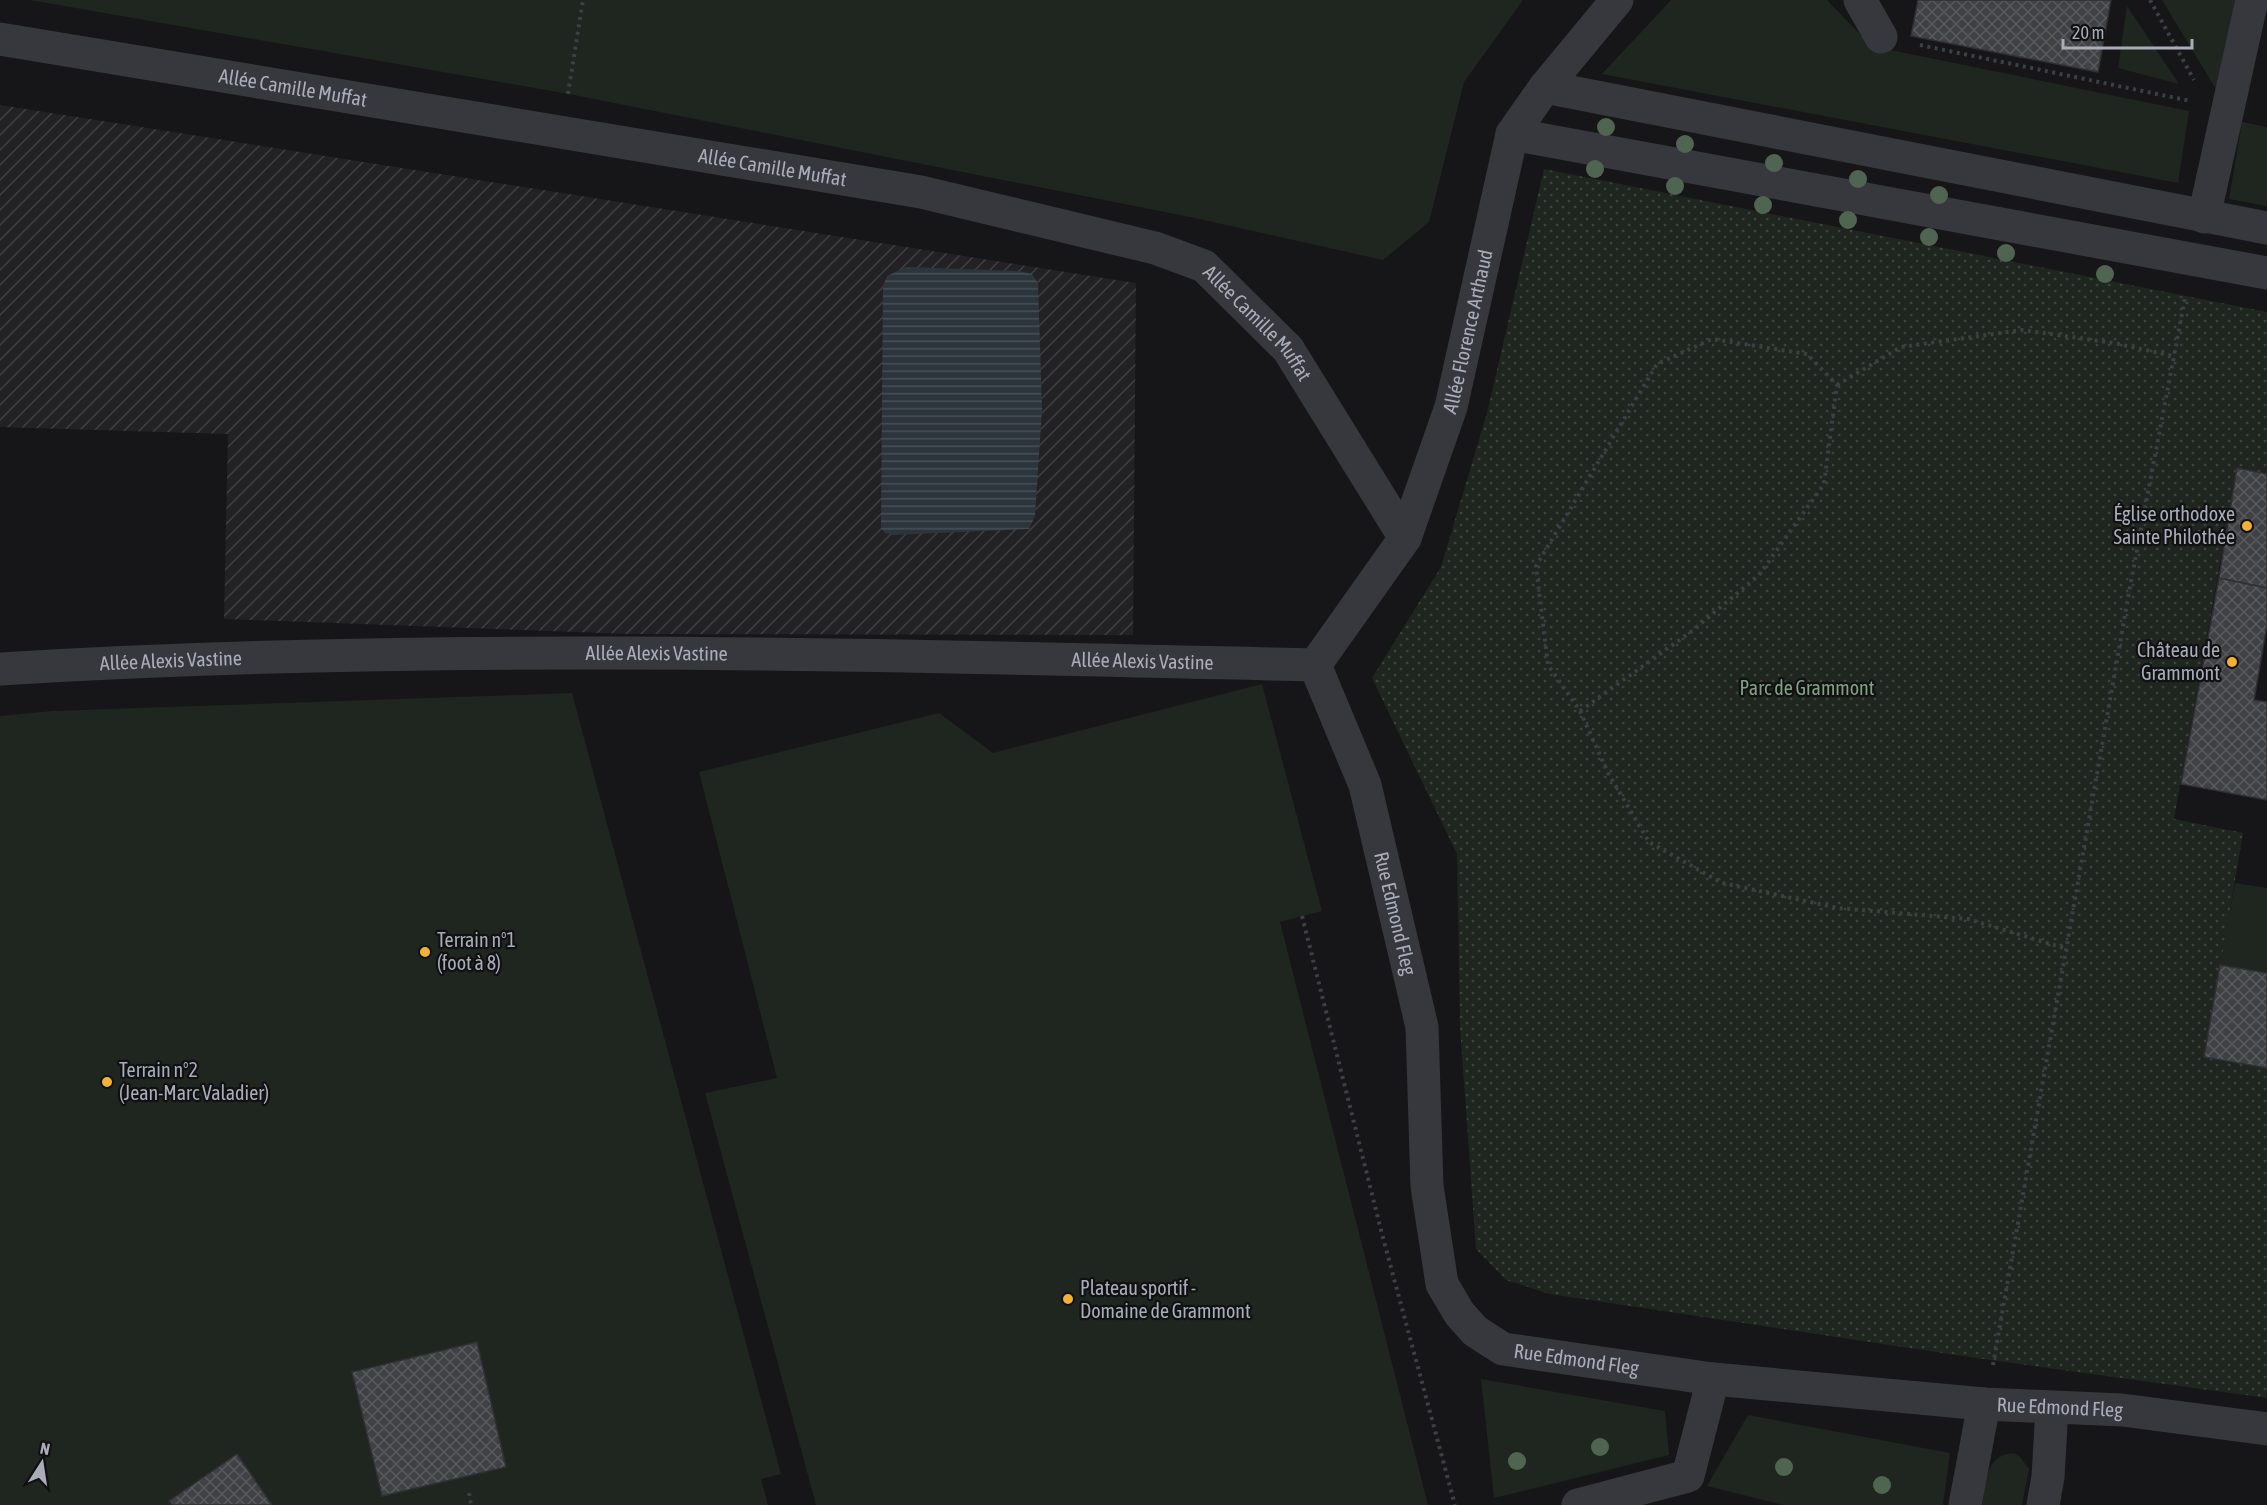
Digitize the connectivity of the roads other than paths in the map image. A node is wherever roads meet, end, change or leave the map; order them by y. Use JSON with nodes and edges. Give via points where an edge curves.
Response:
{"nodes":[{"id":1,"x":1617,"y":0,"type":"edge"},
{"id":2,"x":1860,"y":0,"type":"edge"},
{"id":3,"x":2252,"y":0,"type":"edge"},
{"id":4,"x":1881,"y":37,"type":"road end"},
{"id":5,"x":0,"y":39,"type":"edge"},
{"id":6,"x":1545,"y":87,"type":"junction"},
{"id":7,"x":1512,"y":134,"type":"junction"},
{"id":8,"x":2204,"y":217,"type":"junction"},
{"id":9,"x":2267,"y":228,"type":"edge"},
{"id":10,"x":2267,"y":273,"type":"edge"},
{"id":11,"x":1405,"y":538,"type":"junction"},
{"id":12,"x":1314,"y":665,"type":"junction"},
{"id":13,"x":0,"y":669,"type":"edge"},
{"id":14,"x":1713,"y":1380,"type":"junction"},
{"id":15,"x":1984,"y":1404,"type":"junction"},
{"id":16,"x":2052,"y":1408,"type":"junction"},
{"id":17,"x":2267,"y":1430,"type":"edge"},
{"id":18,"x":1578,"y":1505,"type":"edge"},
{"id":19,"x":1965,"y":1505,"type":"edge"},
{"id":20,"x":2043,"y":1505,"type":"edge"}],
"edges":[{"from":1,"to":6,"type":"street","name":"Allée Florence Arthaud"},
{"from":2,"to":4,"type":"street"},
{"from":3,"to":8,"type":"street"},
{"from":5,"to":11,"type":"street","name":"Allée Camille Muffat","via":[[921,192],[1155,248],[1204,266],[1288,349]]},
{"from":6,"to":7,"type":"street","name":"Allée Florence Arthaud"},
{"from":6,"to":8,"type":"street"},
{"from":7,"to":10,"type":"street"},
{"from":7,"to":11,"type":"street","name":"Allée Florence Arthaud","via":[[1451,407]]},
{"from":8,"to":9,"type":"street"},
{"from":11,"to":12,"type":"street","name":"Allée Florence Arthaud"},
{"from":12,"to":13,"type":"street","name":"Allée Alexis Vastine","via":[[711,652],[153,659]]},
{"from":12,"to":14,"type":"street","name":"Rue Edmond Fleg","via":[[1365,785],[1422,1027],[1427,1186],[1442,1284],[1475,1331],[1503,1349]]},
{"from":14,"to":15,"type":"street","name":"Rue Edmond Fleg"},
{"from":14,"to":18,"type":"street","via":[[1688,1476]]},
{"from":15,"to":16,"type":"street","name":"Rue Edmond Fleg"},
{"from":15,"to":19,"type":"street"},
{"from":16,"to":17,"type":"street","name":"Rue Edmond Fleg","via":[[2122,1410]]},
{"from":16,"to":20,"type":"street"}]}
